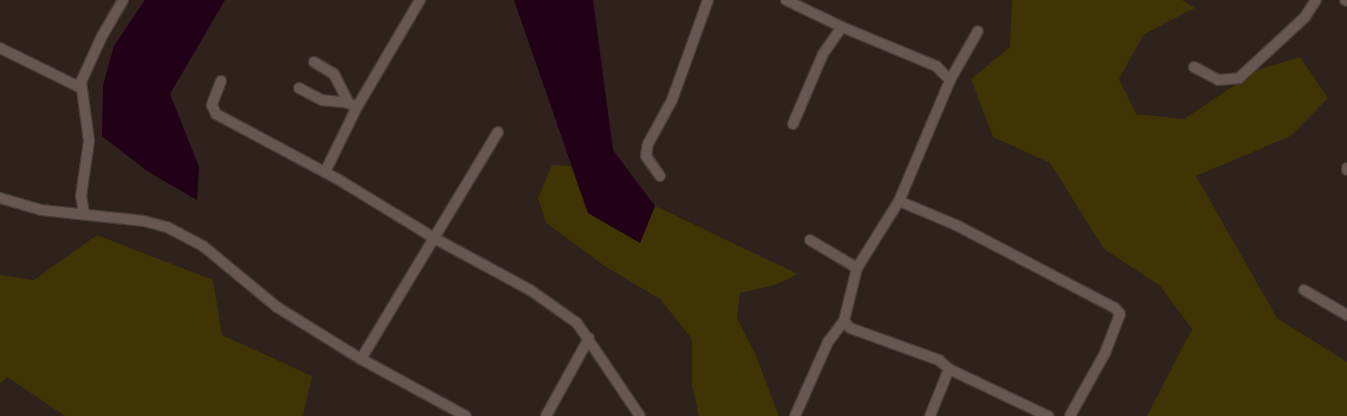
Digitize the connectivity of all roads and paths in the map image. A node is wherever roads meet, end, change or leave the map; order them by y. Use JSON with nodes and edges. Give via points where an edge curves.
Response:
{"nodes":[{"id":1,"x":123,"y":0,"type":"edge"},
{"id":2,"x":420,"y":0,"type":"edge"},
{"id":3,"x":708,"y":0,"type":"edge"},
{"id":4,"x":786,"y":0,"type":"edge"},
{"id":5,"x":1316,"y":0,"type":"edge"},
{"id":6,"x":842,"y":28,"type":"junction"},
{"id":7,"x":978,"y":31,"type":"dead end"},
{"id":8,"x":0,"y":48,"type":"edge"},
{"id":9,"x":314,"y":62,"type":"dead end"},
{"id":10,"x":1194,"y":67,"type":"dead end"},
{"id":11,"x":950,"y":80,"type":"junction"},
{"id":12,"x":221,"y":81,"type":"dead end"},
{"id":13,"x":81,"y":88,"type":"junction"},
{"id":14,"x":299,"y":88,"type":"dead end"},
{"id":15,"x":353,"y":105,"type":"junction"},
{"id":16,"x":793,"y":124,"type":"dead end"},
{"id":17,"x":498,"y":132,"type":"dead end"},
{"id":18,"x":325,"y":172,"type":"junction"},
{"id":19,"x":660,"y":176,"type":"dead end"},
{"id":20,"x":0,"y":198,"type":"edge"},
{"id":21,"x":898,"y":201,"type":"junction"},
{"id":22,"x":84,"y":214,"type":"junction"},
{"id":23,"x":434,"y":238,"type":"junction"},
{"id":24,"x":810,"y":240,"type":"dead end"},
{"id":25,"x":858,"y":268,"type":"junction"},
{"id":26,"x":1304,"y":290,"type":"dead end"},
{"id":27,"x":1347,"y":315,"type":"edge"},
{"id":28,"x":844,"y":321,"type":"junction"},
{"id":29,"x":589,"y":338,"type":"junction"},
{"id":30,"x":361,"y":359,"type":"junction"},
{"id":31,"x":949,"y":369,"type":"junction"},
{"id":32,"x":466,"y":416,"type":"edge"},
{"id":33,"x":546,"y":416,"type":"edge"},
{"id":34,"x":640,"y":416,"type":"edge"},
{"id":35,"x":795,"y":416,"type":"edge"},
{"id":36,"x":930,"y":416,"type":"edge"},
{"id":37,"x":1048,"y":416,"type":"edge"},
{"id":38,"x":1070,"y":416,"type":"edge"}],
"edges":[{"from":1,"to":13,"type":"street","via":[[102,36]]},
{"from":2,"to":15,"type":"street"},
{"from":3,"to":19,"type":"street","via":[[672,100],[648,144],[646,156]]},
{"from":4,"to":6,"type":"street"},
{"from":5,"to":10,"type":"street","via":[[1305,18],[1239,78],[1218,80]]},
{"from":6,"to":11,"type":"street","via":[[936,66]]},
{"from":6,"to":16,"type":"street","via":[[823,54]]},
{"from":7,"to":11,"type":"street"},
{"from":8,"to":13,"type":"street"},
{"from":9,"to":15,"type":"street","via":[[334,74]]},
{"from":11,"to":21,"type":"street"},
{"from":12,"to":18,"type":"street","via":[[212,104],[216,114]]},
{"from":13,"to":22,"type":"street","via":[[89,141],[81,196]]},
{"from":14,"to":15,"type":"street","via":[[322,100]]},
{"from":15,"to":18,"type":"street"},
{"from":17,"to":23,"type":"street"},
{"from":18,"to":23,"type":"street"},
{"from":20,"to":22,"type":"street","via":[[41,210]]},
{"from":21,"to":25,"type":"street"},
{"from":21,"to":38,"type":"street","via":[[956,225],[1115,308],[1120,314],[1104,353]]},
{"from":22,"to":30,"type":"street","via":[[144,221],[166,227],[203,246],[277,307]]},
{"from":23,"to":29,"type":"street","via":[[530,290],[577,323]]},
{"from":23,"to":30,"type":"street"},
{"from":24,"to":25,"type":"street"},
{"from":25,"to":28,"type":"street"},
{"from":26,"to":27,"type":"street"},
{"from":28,"to":31,"type":"street","via":[[850,328],[939,360]]},
{"from":28,"to":35,"type":"street","via":[[828,342]]},
{"from":29,"to":33,"type":"street"},
{"from":29,"to":34,"type":"street"},
{"from":30,"to":32,"type":"street"},
{"from":31,"to":36,"type":"street"},
{"from":31,"to":37,"type":"street"}]}
